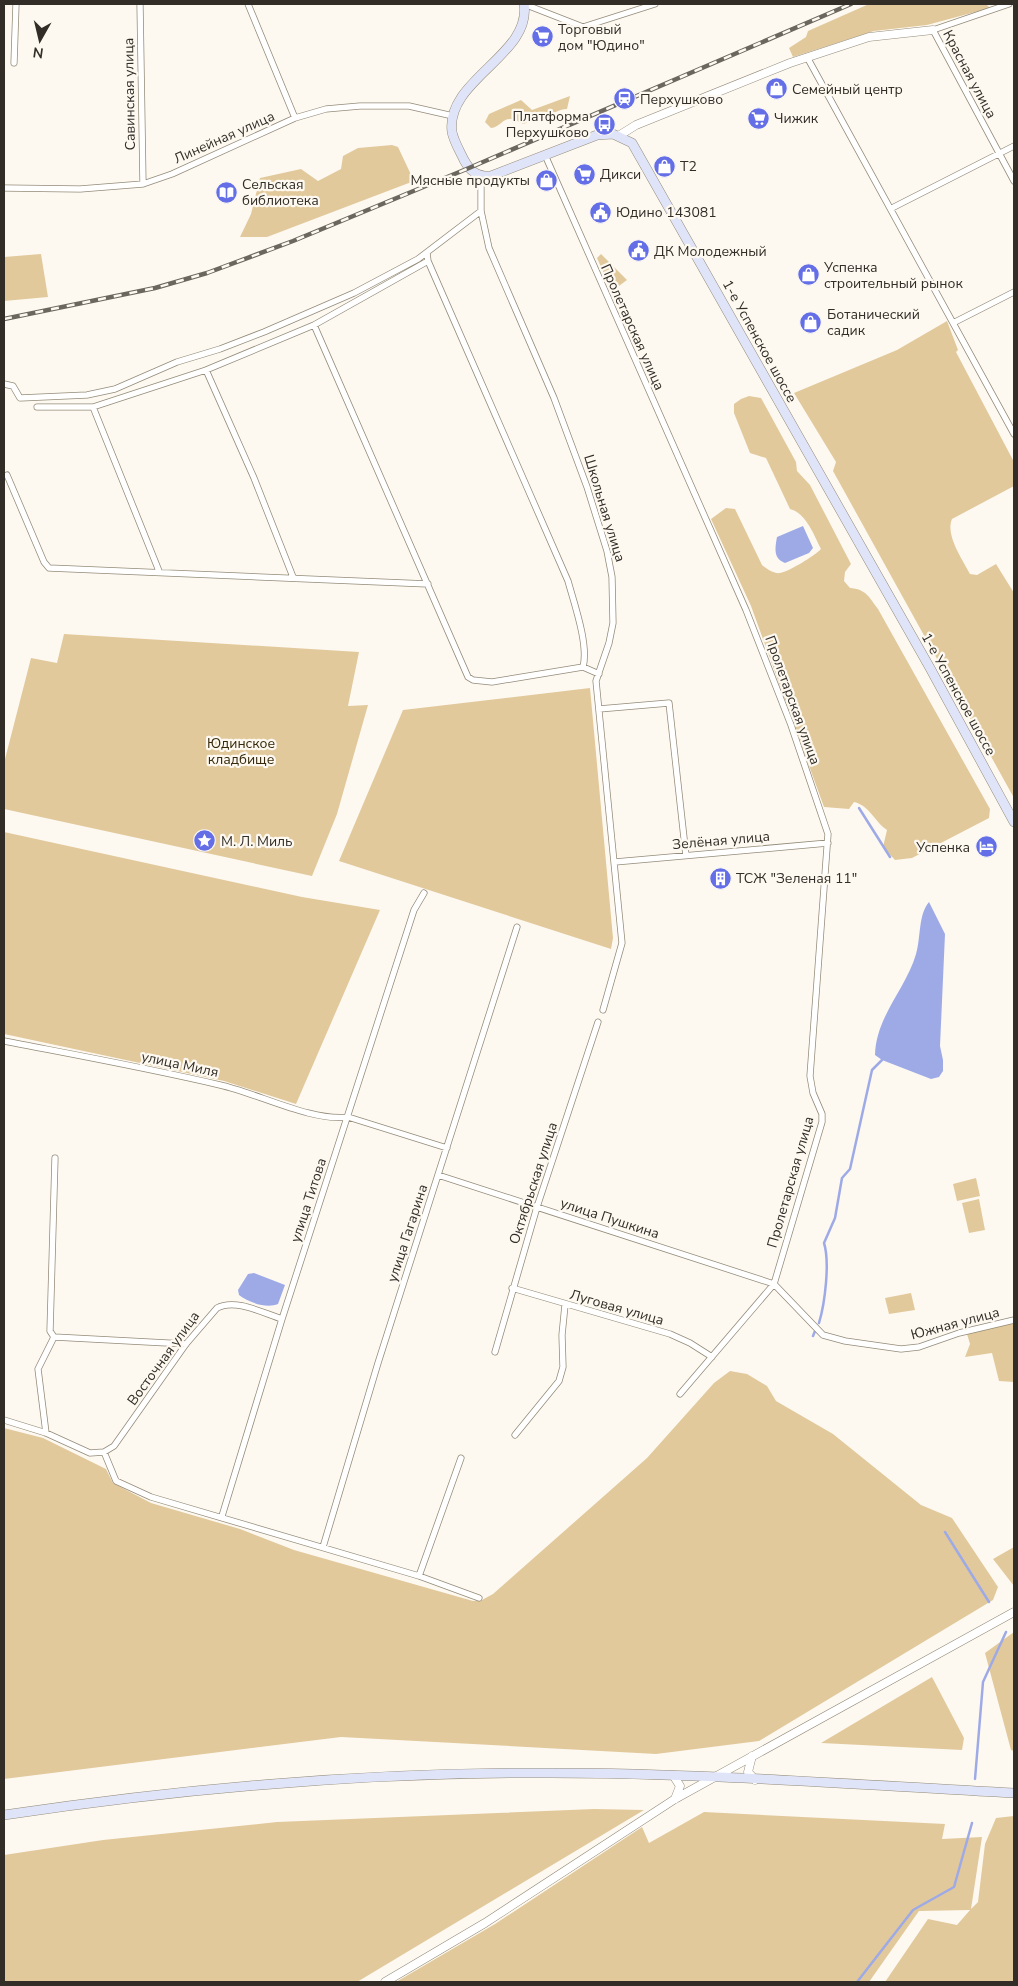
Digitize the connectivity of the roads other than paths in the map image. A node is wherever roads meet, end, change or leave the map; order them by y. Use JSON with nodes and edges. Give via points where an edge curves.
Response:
{"nodes":[{"id":1,"x":16,"y":4,"type":"edge"},
{"id":2,"x":140,"y":4,"type":"edge"},
{"id":3,"x":248,"y":4,"type":"edge"},
{"id":4,"x":524,"y":4,"type":"edge"},
{"id":5,"x":655,"y":4,"type":"edge"},
{"id":6,"x":1009,"y":4,"type":"edge"},
{"id":7,"x":933,"y":30,"type":"junction"},
{"id":8,"x":807,"y":57,"type":"junction"},
{"id":9,"x":14,"y":63,"type":"dead end"},
{"id":10,"x":453,"y":116,"type":"junction"},
{"id":11,"x":295,"y":118,"type":"junction"},
{"id":12,"x":620,"y":135,"type":"junction"},
{"id":13,"x":1014,"y":146,"type":"edge"},
{"id":14,"x":999,"y":154,"type":"junction"},
{"id":15,"x":545,"y":155,"type":"junction"},
{"id":16,"x":481,"y":176,"type":"junction"},
{"id":17,"x":1014,"y":181,"type":"edge"},
{"id":18,"x":143,"y":184,"type":"junction"},
{"id":19,"x":4,"y":188,"type":"edge"},
{"id":20,"x":892,"y":208,"type":"junction"},
{"id":21,"x":481,"y":211,"type":"junction"},
{"id":22,"x":427,"y":253,"type":"junction"},
{"id":23,"x":428,"y":261,"type":"junction"},
{"id":24,"x":1014,"y":292,"type":"edge"},
{"id":25,"x":953,"y":323,"type":"junction"},
{"id":26,"x":314,"y":325,"type":"junction"},
{"id":27,"x":206,"y":370,"type":"junction"},
{"id":28,"x":4,"y":384,"type":"edge"},
{"id":29,"x":37,"y":407,"type":"dead end"},
{"id":30,"x":93,"y":407,"type":"junction"},
{"id":31,"x":1014,"y":434,"type":"edge"},
{"id":32,"x":7,"y":475,"type":"dead end"},
{"id":33,"x":159,"y":571,"type":"junction"},
{"id":34,"x":293,"y":577,"type":"junction"},
{"id":35,"x":428,"y":584,"type":"junction"},
{"id":36,"x":583,"y":667,"type":"junction"},
{"id":37,"x":599,"y":674,"type":"junction"},
{"id":38,"x":599,"y":709,"type":"junction"},
{"id":39,"x":1014,"y":822,"type":"edge"},
{"id":40,"x":828,"y":843,"type":"junction"},
{"id":41,"x":686,"y":856,"type":"junction"},
{"id":42,"x":615,"y":862,"type":"junction"},
{"id":43,"x":424,"y":893,"type":"dead end"},
{"id":44,"x":517,"y":928,"type":"dead end"},
{"id":45,"x":603,"y":1010,"type":"dead end"},
{"id":46,"x":598,"y":1022,"type":"dead end"},
{"id":47,"x":4,"y":1040,"type":"edge"},
{"id":48,"x":348,"y":1117,"type":"junction"},
{"id":49,"x":446,"y":1148,"type":"junction"},
{"id":50,"x":55,"y":1158,"type":"dead end"},
{"id":51,"x":438,"y":1175,"type":"junction"},
{"id":52,"x":537,"y":1207,"type":"junction"},
{"id":53,"x":774,"y":1284,"type":"junction"},
{"id":54,"x":512,"y":1288,"type":"junction"},
{"id":55,"x":565,"y":1305,"type":"junction"},
{"id":56,"x":282,"y":1319,"type":"junction"},
{"id":57,"x":1014,"y":1320,"type":"edge"},
{"id":58,"x":54,"y":1337,"type":"junction"},
{"id":59,"x":186,"y":1344,"type":"junction"},
{"id":60,"x":494,"y":1352,"type":"dead end"},
{"id":61,"x":712,"y":1357,"type":"junction"},
{"id":62,"x":680,"y":1394,"type":"dead end"},
{"id":63,"x":4,"y":1420,"type":"edge"},
{"id":64,"x":46,"y":1433,"type":"junction"},
{"id":65,"x":514,"y":1435,"type":"dead end"},
{"id":66,"x":104,"y":1452,"type":"junction"},
{"id":67,"x":461,"y":1458,"type":"dead end"},
{"id":68,"x":222,"y":1516,"type":"junction"},
{"id":69,"x":323,"y":1547,"type":"junction"},
{"id":70,"x":419,"y":1576,"type":"junction"},
{"id":71,"x":479,"y":1598,"type":"dead end"},
{"id":72,"x":1014,"y":1612,"type":"edge"},
{"id":73,"x":752,"y":1756,"type":"junction"},
{"id":74,"x":673,"y":1775,"type":"junction"},
{"id":75,"x":715,"y":1777,"type":"junction"},
{"id":76,"x":755,"y":1780,"type":"junction"},
{"id":77,"x":1014,"y":1792,"type":"edge"},
{"id":78,"x":676,"y":1799,"type":"junction"},
{"id":79,"x":4,"y":1815,"type":"edge"},
{"id":80,"x":385,"y":1982,"type":"edge"}],
"edges":[{"from":1,"to":9,"type":"street"},
{"from":2,"to":18,"type":"street","name":"Савинская улица"},
{"from":3,"to":11,"type":"street"},
{"from":4,"to":5,"type":"street","via":[[583,27]]},
{"from":4,"to":10,"type":"main road","via":[[524,20],[516,36],[462,98]]},
{"from":6,"to":7,"type":"street"},
{"from":7,"to":8,"type":"street","via":[[869,38]]},
{"from":7,"to":14,"type":"street","name":"Красная улица"},
{"from":8,"to":12,"type":"street","via":[[636,125]]},
{"from":8,"to":20,"type":"street"},
{"from":10,"to":11,"type":"street","name":"Линейная улица","via":[[410,106],[360,106],[326,109]]},
{"from":10,"to":16,"type":"main road","via":[[454,140],[469,168]]},
{"from":11,"to":18,"type":"street","name":"Линейная улица"},
{"from":12,"to":15,"type":"main road","via":[[597,135]]},
{"from":12,"to":39,"type":"main road","name":"1-е Успенское шоссе","via":[[639,152]]},
{"from":13,"to":14,"type":"street"},
{"from":14,"to":17,"type":"street","name":"Красная улица"},
{"from":14,"to":20,"type":"street"},
{"from":15,"to":16,"type":"main road","via":[[496,174]]},
{"from":15,"to":40,"type":"street","name":"Пролетарская улица","via":[[746,610],[791,725],[828,834]]},
{"from":16,"to":21,"type":"street","name":"Школьная улица"},
{"from":18,"to":19,"type":"street","name":"Линейная улица","via":[[80,189]]},
{"from":20,"to":25,"type":"street"},
{"from":21,"to":22,"type":"street"},
{"from":21,"to":37,"type":"street","name":"Школьная улица","via":[[489,248],[554,398],[588,487],[607,551],[613,584],[613,623]]},
{"from":22,"to":23,"type":"street"},
{"from":22,"to":28,"type":"street","via":[[354,293],[264,332],[177,362],[115,389],[87,395],[20,398],[13,386]]},
{"from":23,"to":26,"type":"street"},
{"from":23,"to":36,"type":"street","via":[[568,581],[585,660]]},
{"from":24,"to":25,"type":"street"},
{"from":25,"to":31,"type":"street"},
{"from":26,"to":27,"type":"street"},
{"from":26,"to":35,"type":"street"},
{"from":27,"to":30,"type":"street"},
{"from":27,"to":34,"type":"street"},
{"from":29,"to":30,"type":"street"},
{"from":30,"to":33,"type":"street"},
{"from":32,"to":33,"type":"street","via":[[49,568]]},
{"from":33,"to":34,"type":"street"},
{"from":34,"to":35,"type":"street"},
{"from":35,"to":36,"type":"street","via":[[472,680],[492,682]]},
{"from":36,"to":37,"type":"street"},
{"from":37,"to":38,"type":"street","name":"Школьная улица","via":[[596,681]]},
{"from":38,"to":41,"type":"street","via":[[669,703]]},
{"from":38,"to":42,"type":"street","name":"Школьная улица"},
{"from":40,"to":41,"type":"street","name":"Зелёная улица"},
{"from":40,"to":53,"type":"street","name":"Пролетарская улица","via":[[810,1076],[822,1122]]},
{"from":41,"to":42,"type":"street","name":"Зелёная улица"},
{"from":42,"to":45,"type":"street","name":"Школьная улица","via":[[622,943]]},
{"from":43,"to":48,"type":"street","name":"улица Титова","via":[[414,910]]},
{"from":44,"to":49,"type":"street","name":"улица Гагарина"},
{"from":46,"to":52,"type":"street","name":"Октябрьская улица"},
{"from":47,"to":48,"type":"street","name":"улица Миля","via":[[222,1085],[312,1113]]},
{"from":48,"to":49,"type":"street"},
{"from":48,"to":56,"type":"street","name":"улица Титова"},
{"from":49,"to":51,"type":"street","name":"улица Гагарина"},
{"from":50,"to":58,"type":"street","via":[[50,1322]]},
{"from":51,"to":52,"type":"street","name":"улица Пушкина"},
{"from":51,"to":69,"type":"street","name":"улица Гагарина"},
{"from":52,"to":53,"type":"street","name":"улица Пушкина"},
{"from":52,"to":54,"type":"street","name":"Октябрьская улица"},
{"from":53,"to":57,"type":"street","name":"Южная улица","via":[[823,1334],[845,1342],[919,1347],[959,1333]]},
{"from":53,"to":61,"type":"street"},
{"from":54,"to":55,"type":"street","name":"Луговая улица"},
{"from":54,"to":60,"type":"street","name":"Октябрьская улица"},
{"from":55,"to":61,"type":"street","name":"Луговая улица","via":[[670,1334]]},
{"from":55,"to":65,"type":"street","via":[[563,1367],[559,1381]]},
{"from":56,"to":59,"type":"street","name":"Восточная улица","via":[[234,1304],[223,1304],[211,1313]]},
{"from":56,"to":68,"type":"street","name":"улица Титова"},
{"from":58,"to":59,"type":"street"},
{"from":58,"to":64,"type":"street","via":[[38,1369]]},
{"from":59,"to":66,"type":"street","name":"Восточная улица","via":[[114,1446]]},
{"from":61,"to":62,"type":"street"},
{"from":63,"to":64,"type":"street"},
{"from":64,"to":66,"type":"street","via":[[90,1452]]},
{"from":66,"to":68,"type":"street","via":[[116,1481],[151,1497]]},
{"from":67,"to":70,"type":"street"},
{"from":68,"to":69,"type":"street"},
{"from":69,"to":70,"type":"street"},
{"from":70,"to":71,"type":"street"},
{"from":72,"to":73,"type":"street"},
{"from":73,"to":75,"type":"street"},
{"from":73,"to":76,"type":"street","via":[[748,1772]]},
{"from":74,"to":75,"type":"main road"},
{"from":74,"to":78,"type":"street","via":[[680,1786]]},
{"from":74,"to":79,"type":"main road","via":[[421,1775],[294,1781],[192,1790]]},
{"from":75,"to":76,"type":"main road"},
{"from":75,"to":78,"type":"street"},
{"from":76,"to":77,"type":"main road"},
{"from":78,"to":80,"type":"street","via":[[485,1923]]}]}
